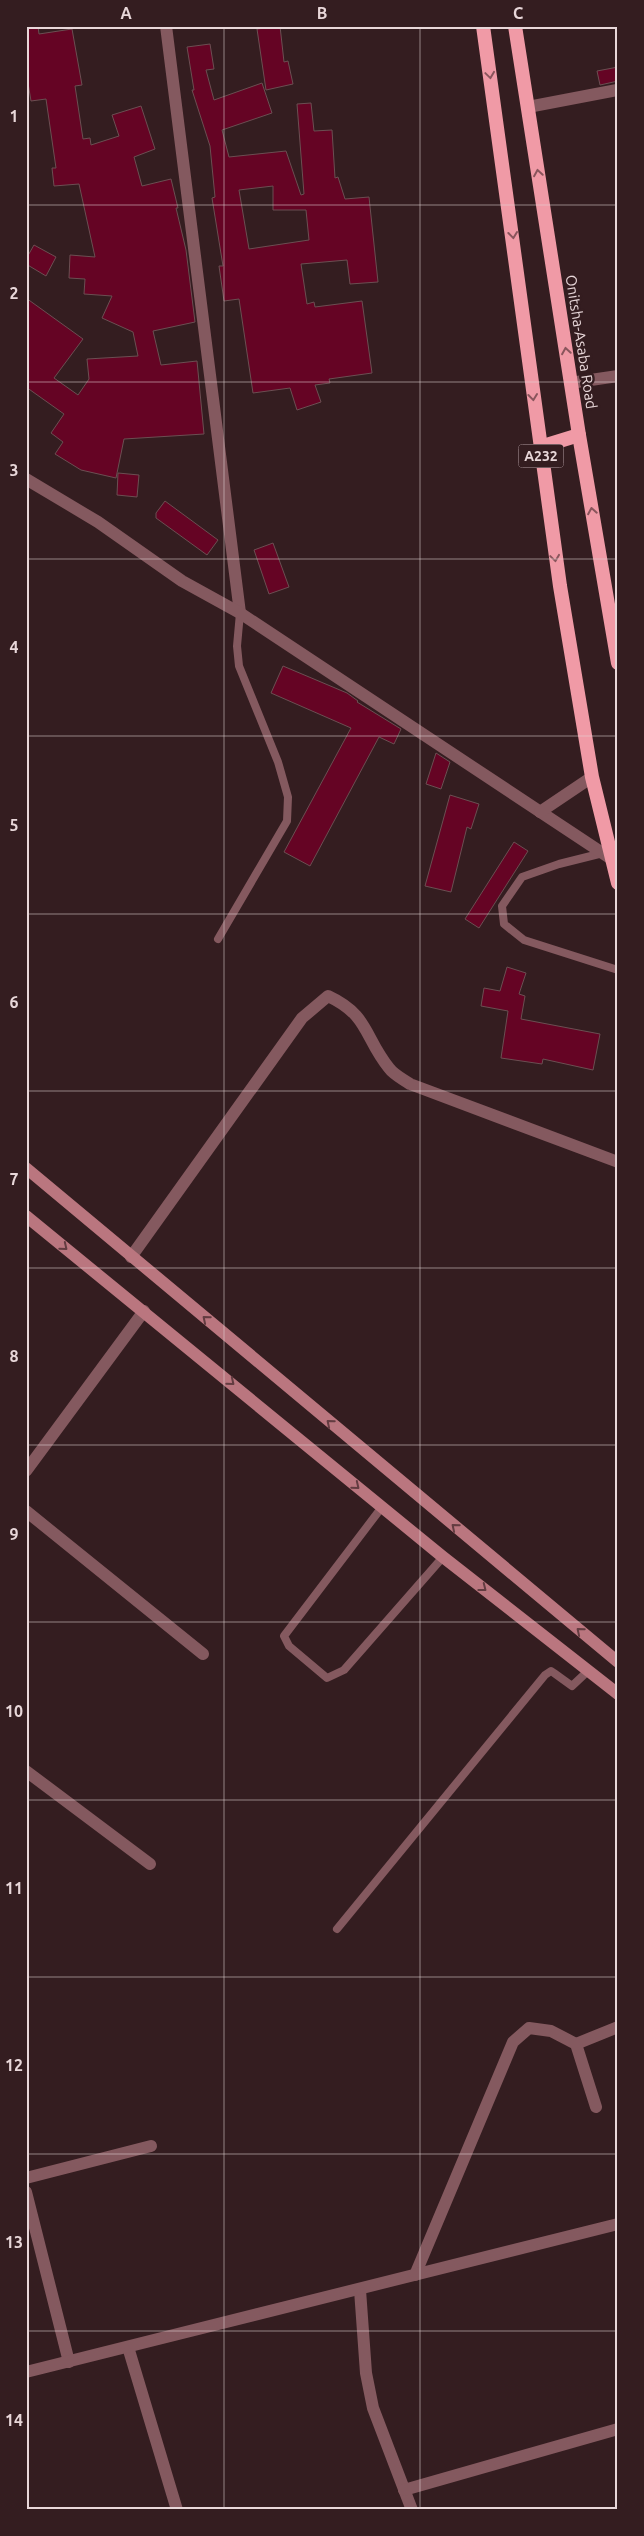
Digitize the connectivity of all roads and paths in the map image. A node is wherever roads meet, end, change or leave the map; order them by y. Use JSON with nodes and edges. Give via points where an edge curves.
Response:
{"nodes":[{"id":1,"x":166,"y":26,"type":"edge"},
{"id":2,"x":483,"y":26,"type":"edge"},
{"id":3,"x":515,"y":26,"type":"edge"},
{"id":4,"x":617,"y":90,"type":"edge"},
{"id":5,"x":528,"y":107,"type":"junction"},
{"id":6,"x":618,"y":376,"type":"edge"},
{"id":7,"x":570,"y":383,"type":"junction"},
{"id":8,"x":578,"y":435,"type":"junction"},
{"id":9,"x":540,"y":447,"type":"junction"},
{"id":10,"x":26,"y":479,"type":"edge"},
{"id":11,"x":240,"y":613,"type":"junction"},
{"id":12,"x":615,"y":621,"type":"edge"},
{"id":13,"x":618,"y":663,"type":"edge"},
{"id":14,"x":592,"y":777,"type":"junction"},
{"id":15,"x":540,"y":812,"type":"junction"},
{"id":16,"x":608,"y":856,"type":"junction"},
{"id":17,"x":618,"y":883,"type":"edge"},
{"id":18,"x":218,"y":939,"type":"dead end"},
{"id":19,"x":618,"y":970,"type":"edge"},
{"id":20,"x":618,"y":1162,"type":"edge"},
{"id":21,"x":26,"y":1168,"type":"edge"},
{"id":22,"x":26,"y":1216,"type":"edge"},
{"id":23,"x":131,"y":1257,"type":"junction"},
{"id":24,"x":144,"y":1311,"type":"junction"},
{"id":25,"x":26,"y":1471,"type":"edge"},
{"id":26,"x":382,"y":1507,"type":"junction"},
{"id":27,"x":26,"y":1511,"type":"edge"},
{"id":28,"x":443,"y":1557,"type":"junction"},
{"id":29,"x":203,"y":1654,"type":"dead end"},
{"id":30,"x":618,"y":1662,"type":"edge"},
{"id":31,"x":589,"y":1670,"type":"junction"},
{"id":32,"x":618,"y":1694,"type":"edge"},
{"id":33,"x":26,"y":1772,"type":"edge"},
{"id":34,"x":150,"y":1864,"type":"dead end"},
{"id":35,"x":337,"y":1929,"type":"dead end"},
{"id":36,"x":618,"y":2027,"type":"edge"},
{"id":37,"x":576,"y":2044,"type":"junction"},
{"id":38,"x":596,"y":2107,"type":"dead end"},
{"id":39,"x":151,"y":2146,"type":"dead end"},
{"id":40,"x":26,"y":2178,"type":"edge"},
{"id":41,"x":26,"y":2192,"type":"edge"},
{"id":42,"x":618,"y":2224,"type":"edge"},
{"id":43,"x":415,"y":2275,"type":"junction"},
{"id":44,"x":360,"y":2290,"type":"junction"},
{"id":45,"x":128,"y":2347,"type":"junction"},
{"id":46,"x":69,"y":2362,"type":"junction"},
{"id":47,"x":26,"y":2372,"type":"edge"},
{"id":48,"x":618,"y":2429,"type":"edge"},
{"id":49,"x":404,"y":2490,"type":"junction"},
{"id":50,"x":177,"y":2510,"type":"edge"},
{"id":51,"x":412,"y":2510,"type":"edge"}],
"edges":[{"from":1,"to":11,"type":"street"},
{"from":2,"to":9,"type":"highway","number":"A232","one_way":true},
{"from":3,"to":5,"type":"highway","name":"Onitsha-Asaba Road","number":"A232"},
{"from":4,"to":5,"type":"street"},
{"from":7,"to":5,"type":"highway","name":"Onitsha-Asaba Road","number":"A232","one_way":true},
{"from":6,"to":7,"type":"street"},
{"from":7,"to":8,"type":"highway","name":"Onitsha-Asaba Road","number":"A232"},
{"from":8,"to":9,"type":"highway"},
{"from":12,"to":8,"type":"highway","name":"Onitsha-Asaba Road","number":"A232","one_way":true},
{"from":9,"to":14,"type":"highway","number":"A232","one_way":true},
{"from":10,"to":11,"type":"street","via":[[98,522],[182,581]]},
{"from":11,"to":15,"type":"street"},
{"from":11,"to":18,"type":"lane","via":[[237,646],[240,666],[278,762],[288,797],[287,821]]},
{"from":12,"to":13,"type":"highway","name":"Onitsha-Asaba Road","number":"A232"},
{"from":14,"to":15,"type":"street"},
{"from":14,"to":16,"type":"highway","number":"A232"},
{"from":15,"to":16,"type":"street"},
{"from":16,"to":17,"type":"highway","number":"A232"},
{"from":16,"to":19,"type":"lane","via":[[558,864],[522,877],[502,906],[504,924],[524,940]]},
{"from":20,"to":23,"type":"street","via":[[410,1084],[390,1070],[361,1021],[345,1004],[328,996],[302,1018]]},
{"from":21,"to":23,"type":"main road"},
{"from":22,"to":24,"type":"main road","one_way":true},
{"from":30,"to":23,"type":"main road","one_way":true},
{"from":24,"to":25,"type":"street"},
{"from":24,"to":26,"type":"main road","one_way":true},
{"from":26,"to":28,"type":"main road"},
{"from":26,"to":28,"type":"lane","via":[[284,1636],[288,1646],[327,1678],[344,1670]]},
{"from":27,"to":29,"type":"street"},
{"from":28,"to":31,"type":"main road","one_way":true},
{"from":31,"to":32,"type":"main road"},
{"from":31,"to":35,"type":"lane","via":[[572,1686],[554,1673],[545,1675]]},
{"from":33,"to":34,"type":"street"},
{"from":36,"to":37,"type":"street"},
{"from":37,"to":38,"type":"street"},
{"from":37,"to":43,"type":"street","via":[[551,2031],[529,2028],[512,2042]]},
{"from":39,"to":40,"type":"street"},
{"from":41,"to":46,"type":"street"},
{"from":42,"to":43,"type":"street"},
{"from":43,"to":44,"type":"street"},
{"from":44,"to":45,"type":"street"},
{"from":44,"to":49,"type":"street","via":[[366,2373],[373,2408]]},
{"from":45,"to":46,"type":"street"},
{"from":45,"to":50,"type":"street"},
{"from":46,"to":47,"type":"street"},
{"from":48,"to":49,"type":"street"},
{"from":49,"to":51,"type":"street"}]}
